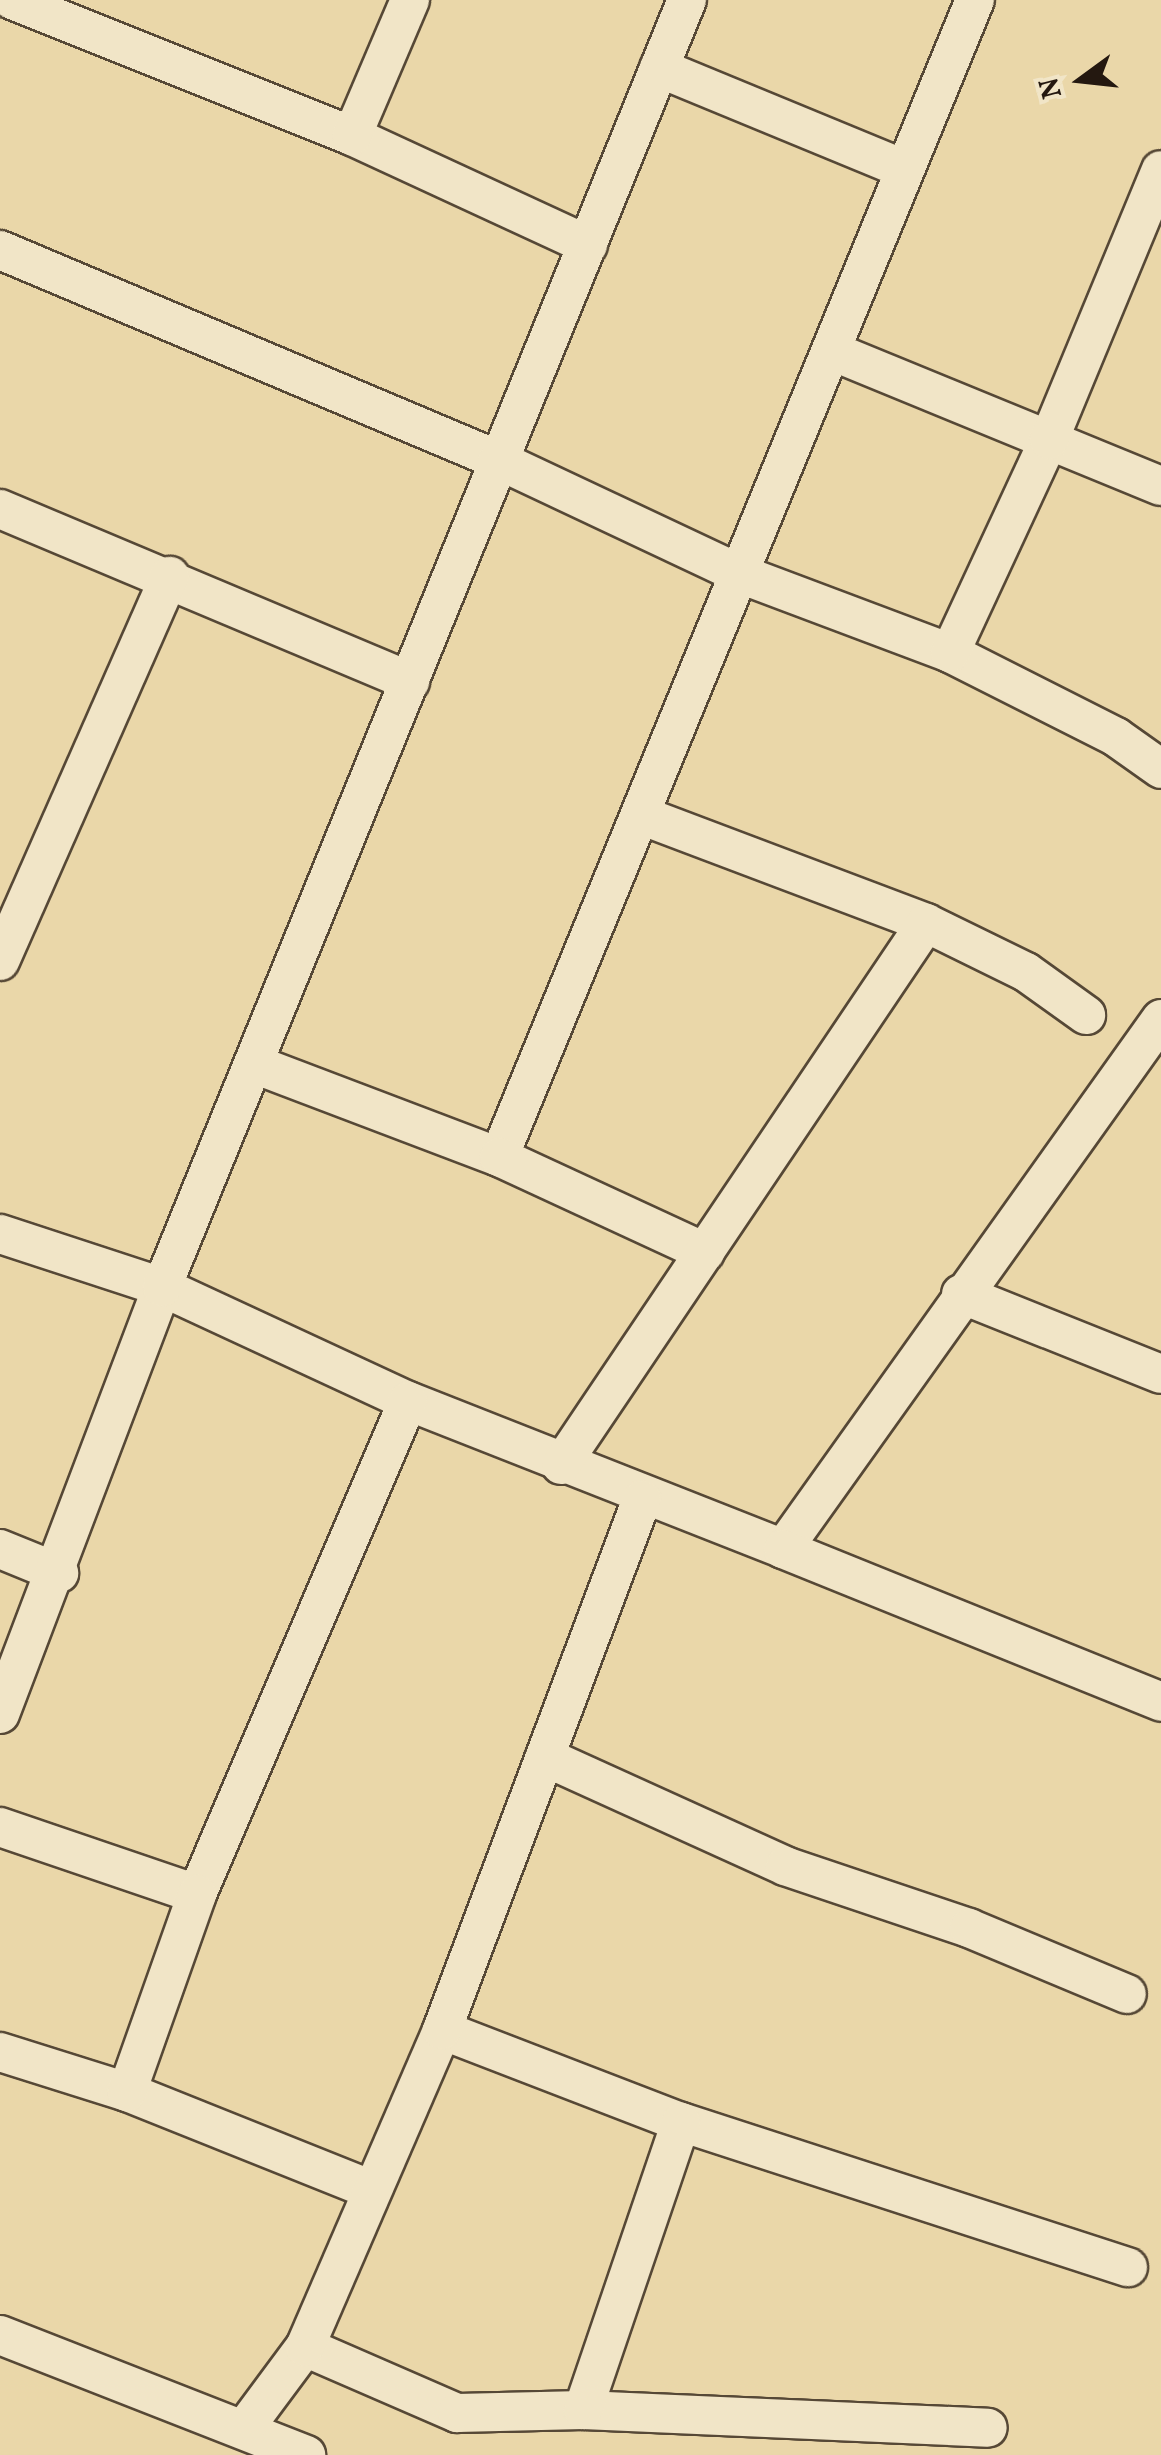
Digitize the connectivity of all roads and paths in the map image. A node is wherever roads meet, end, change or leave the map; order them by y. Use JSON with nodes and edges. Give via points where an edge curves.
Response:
{"nodes":[{"id":1,"x":12,"y":0,"type":"edge"},
{"id":2,"x":410,"y":0,"type":"edge"},
{"id":3,"x":687,"y":0,"type":"edge"},
{"id":4,"x":974,"y":0,"type":"edge"},
{"id":5,"x":660,"y":68,"type":"junction"},
{"id":6,"x":352,"y":136,"type":"junction"},
{"id":7,"x":902,"y":168,"type":"junction"},
{"id":8,"x":1161,"y":170,"type":"edge"},
{"id":9,"x":588,"y":244,"type":"junction"},
{"id":10,"x":0,"y":250,"type":"edge"},
{"id":11,"x":834,"y":352,"type":"junction"},
{"id":12,"x":1049,"y":440,"type":"junction"},
{"id":13,"x":498,"y":460,"type":"junction"},
{"id":14,"x":1161,"y":486,"type":"edge"},
{"id":15,"x":0,"y":509,"type":"edge"},
{"id":16,"x":740,"y":574,"type":"junction"},
{"id":17,"x":170,"y":576,"type":"junction"},
{"id":18,"x":950,"y":653,"type":"junction"},
{"id":19,"x":410,"y":681,"type":"junction"},
{"id":20,"x":1161,"y":768,"type":"edge"},
{"id":21,"x":644,"y":816,"type":"junction"},
{"id":22,"x":926,"y":923,"type":"junction"},
{"id":23,"x":0,"y":960,"type":"edge"},
{"id":24,"x":1086,"y":1014,"type":"dead end"},
{"id":25,"x":1161,"y":1020,"type":"edge"},
{"id":26,"x":254,"y":1064,"type":"junction"},
{"id":27,"x":499,"y":1157,"type":"junction"},
{"id":28,"x":0,"y":1234,"type":"edge"},
{"id":29,"x":705,"y":1252,"type":"junction"},
{"id":30,"x":162,"y":1288,"type":"junction"},
{"id":31,"x":961,"y":1294,"type":"junction"},
{"id":32,"x":1161,"y":1374,"type":"edge"},
{"id":33,"x":408,"y":1402,"type":"junction"},
{"id":34,"x":561,"y":1465,"type":"junction"},
{"id":35,"x":642,"y":1499,"type":"junction"},
{"id":36,"x":0,"y":1549,"type":"edge"},
{"id":37,"x":783,"y":1549,"type":"junction"},
{"id":38,"x":59,"y":1572,"type":"junction"},
{"id":39,"x":1161,"y":1702,"type":"edge"},
{"id":40,"x":0,"y":1714,"type":"edge"},
{"id":41,"x":545,"y":1756,"type":"junction"},
{"id":42,"x":0,"y":1827,"type":"edge"},
{"id":43,"x":197,"y":1894,"type":"junction"},
{"id":44,"x":1127,"y":1994,"type":"dead end"},
{"id":45,"x":442,"y":2030,"type":"junction"},
{"id":46,"x":0,"y":2052,"type":"edge"},
{"id":47,"x":127,"y":2092,"type":"junction"},
{"id":48,"x":681,"y":2122,"type":"junction"},
{"id":49,"x":370,"y":2189,"type":"junction"},
{"id":50,"x":1128,"y":2267,"type":"dead end"},
{"id":51,"x":0,"y":2335,"type":"edge"},
{"id":52,"x":305,"y":2347,"type":"junction"},
{"id":53,"x":583,"y":2410,"type":"junction"},
{"id":54,"x":988,"y":2428,"type":"dead end"},
{"id":55,"x":244,"y":2429,"type":"junction"},
{"id":56,"x":306,"y":2455,"type":"edge"}],
"edges":[{"from":1,"to":6,"type":"street"},
{"from":2,"to":6,"type":"street"},
{"from":3,"to":5,"type":"street"},
{"from":4,"to":7,"type":"street"},
{"from":5,"to":7,"type":"street"},
{"from":5,"to":9,"type":"street"},
{"from":6,"to":9,"type":"street"},
{"from":7,"to":11,"type":"street"},
{"from":8,"to":12,"type":"street"},
{"from":9,"to":13,"type":"street"},
{"from":10,"to":13,"type":"street"},
{"from":11,"to":12,"type":"street"},
{"from":11,"to":16,"type":"street"},
{"from":12,"to":14,"type":"street"},
{"from":12,"to":18,"type":"street"},
{"from":13,"to":16,"type":"street"},
{"from":13,"to":19,"type":"street"},
{"from":15,"to":17,"type":"street"},
{"from":16,"to":18,"type":"street"},
{"from":16,"to":21,"type":"street"},
{"from":17,"to":19,"type":"street"},
{"from":17,"to":23,"type":"street"},
{"from":18,"to":20,"type":"street","via":[[1116,737]]},
{"from":19,"to":26,"type":"street"},
{"from":21,"to":22,"type":"street"},
{"from":21,"to":27,"type":"street"},
{"from":22,"to":24,"type":"street","via":[[1026,972]]},
{"from":22,"to":29,"type":"street"},
{"from":25,"to":31,"type":"street"},
{"from":26,"to":27,"type":"street"},
{"from":26,"to":30,"type":"street"},
{"from":27,"to":29,"type":"street"},
{"from":28,"to":30,"type":"street"},
{"from":29,"to":34,"type":"street"},
{"from":30,"to":33,"type":"street"},
{"from":30,"to":38,"type":"street"},
{"from":31,"to":32,"type":"street"},
{"from":31,"to":37,"type":"street"},
{"from":33,"to":34,"type":"street"},
{"from":33,"to":43,"type":"street"},
{"from":34,"to":35,"type":"street"},
{"from":35,"to":37,"type":"street"},
{"from":35,"to":41,"type":"street"},
{"from":36,"to":38,"type":"street"},
{"from":37,"to":39,"type":"street"},
{"from":38,"to":40,"type":"street"},
{"from":41,"to":44,"type":"street","via":[[785,1866],[969,1928]]},
{"from":41,"to":45,"type":"street"},
{"from":42,"to":43,"type":"street"},
{"from":43,"to":47,"type":"street"},
{"from":45,"to":48,"type":"street"},
{"from":45,"to":49,"type":"street"},
{"from":46,"to":47,"type":"street"},
{"from":47,"to":49,"type":"street"},
{"from":48,"to":50,"type":"street"},
{"from":48,"to":53,"type":"street"},
{"from":49,"to":52,"type":"street"},
{"from":51,"to":55,"type":"street"},
{"from":52,"to":53,"type":"street","via":[[456,2413]]},
{"from":52,"to":55,"type":"street"},
{"from":53,"to":54,"type":"street"},
{"from":55,"to":56,"type":"street"}]}
